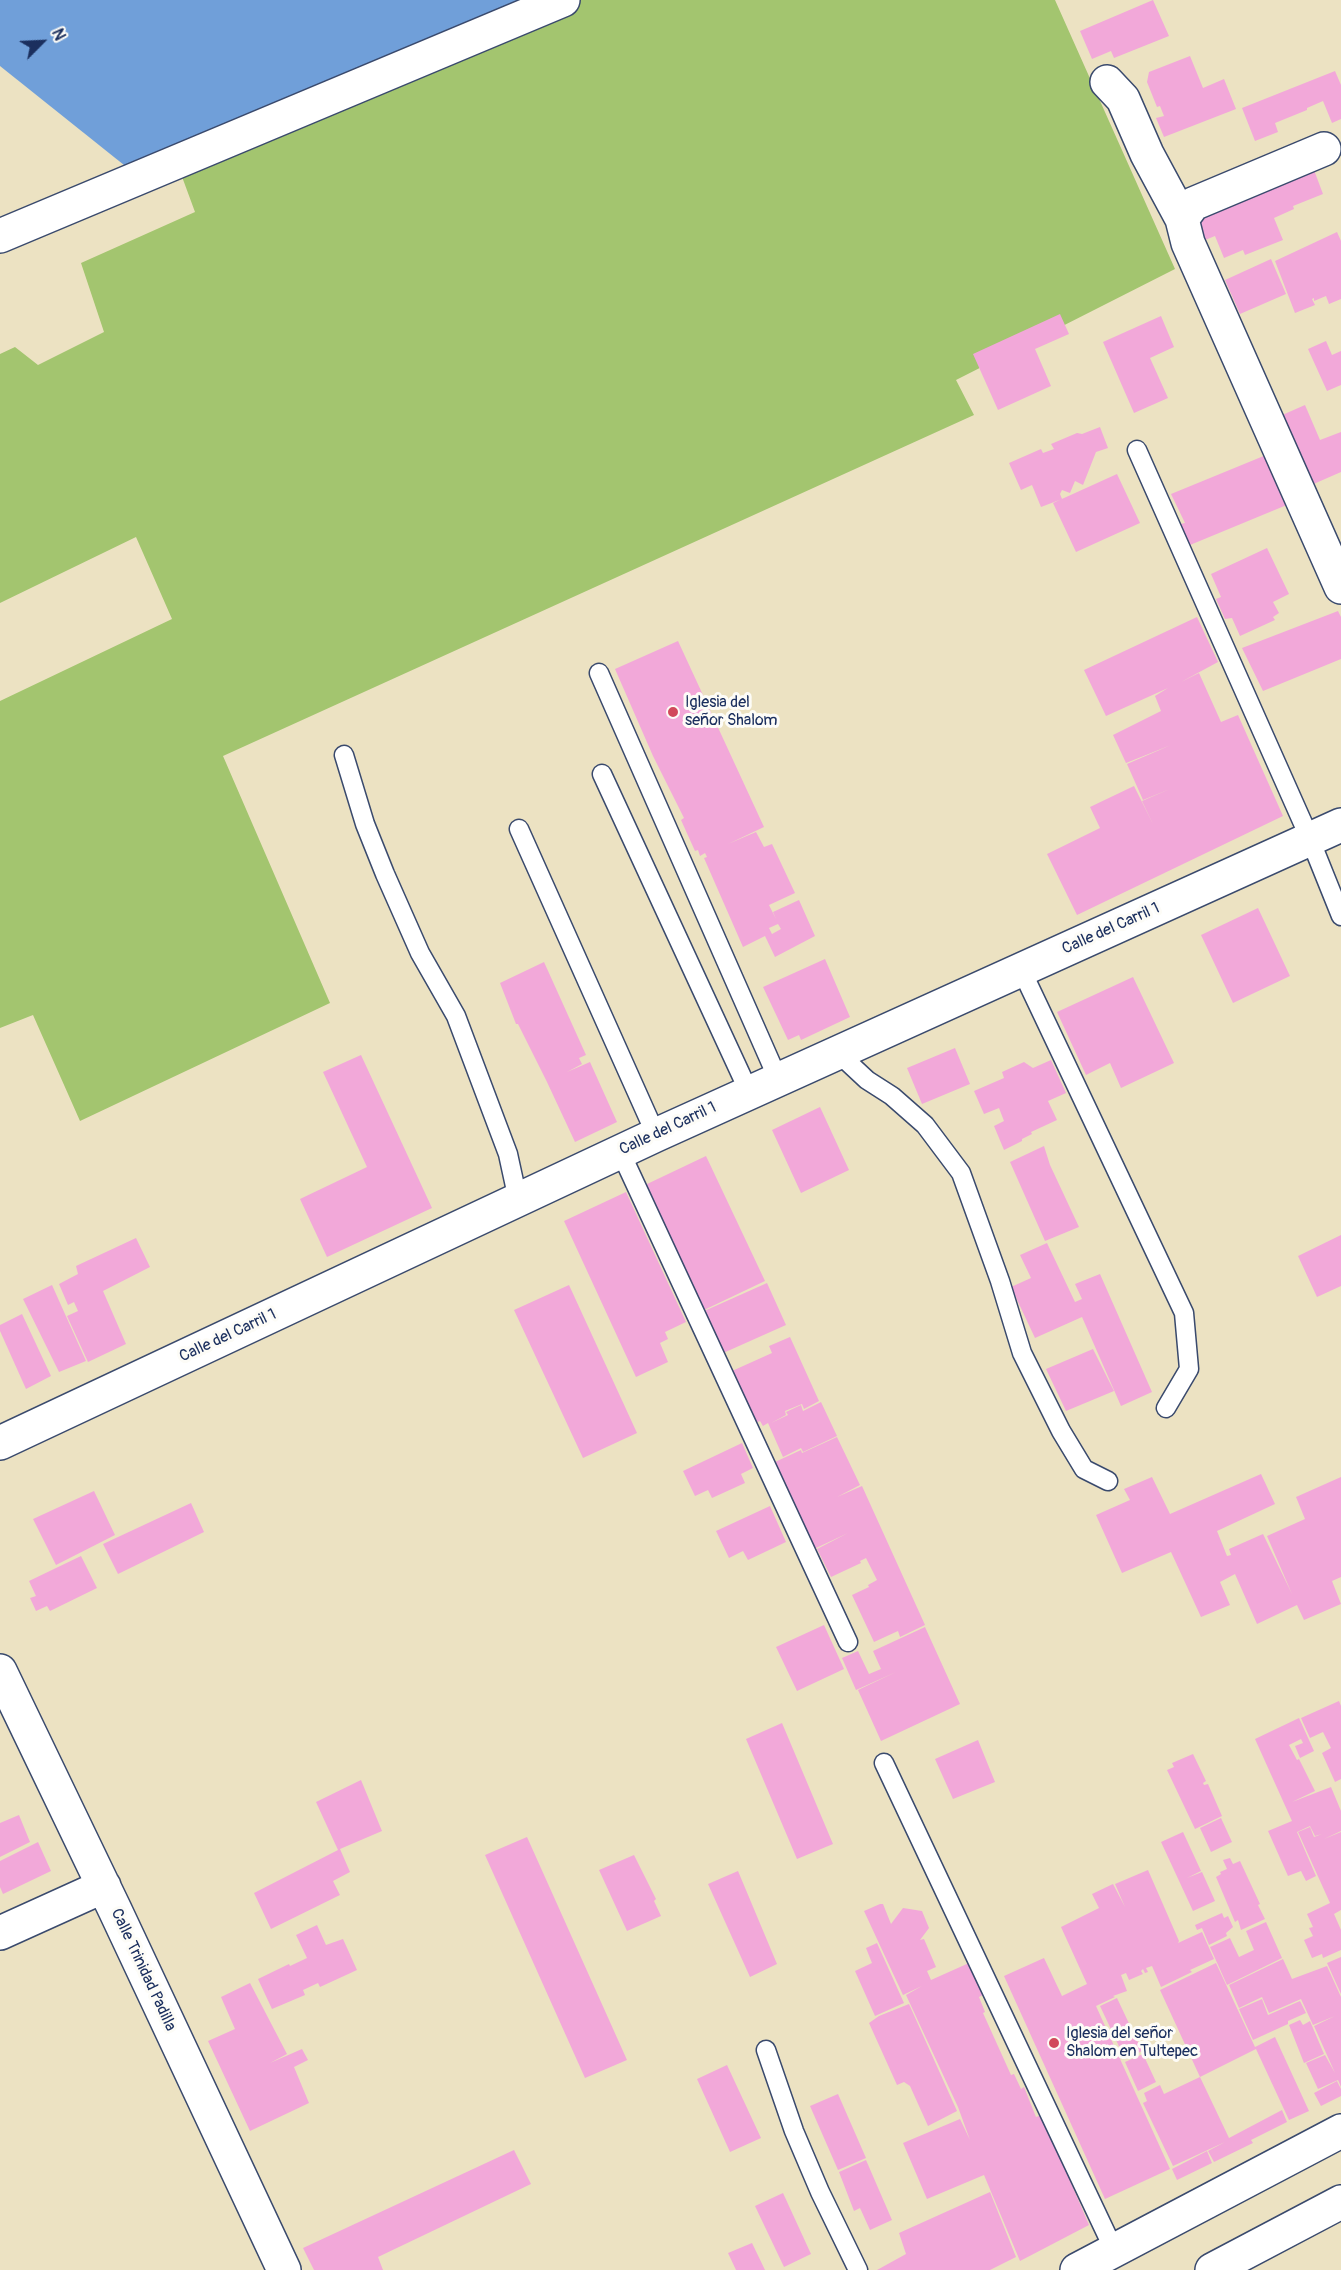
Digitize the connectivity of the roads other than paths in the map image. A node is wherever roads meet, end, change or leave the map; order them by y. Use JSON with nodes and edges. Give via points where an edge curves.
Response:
{"nodes":[{"id":1,"x":563,"y":0,"type":"edge"},
{"id":2,"x":1107,"y":82,"type":"dead end"},
{"id":3,"x":1324,"y":150,"type":"dead end"},
{"id":4,"x":1182,"y":219,"type":"junction"},
{"id":5,"x":0,"y":236,"type":"edge"},
{"id":6,"x":1137,"y":450,"type":"dead end"},
{"id":7,"x":1341,"y":587,"type":"edge"},
{"id":8,"x":599,"y":672,"type":"dead end"},
{"id":9,"x":344,"y":756,"type":"dead end"},
{"id":10,"x":602,"y":774,"type":"dead end"},
{"id":11,"x":1341,"y":825,"type":"edge"},
{"id":12,"x":519,"y":829,"type":"dead end"},
{"id":13,"x":1310,"y":839,"type":"junction"},
{"id":14,"x":1341,"y":916,"type":"edge"},
{"id":15,"x":1021,"y":969,"type":"junction"},
{"id":16,"x":837,"y":1052,"type":"junction"},
{"id":17,"x":764,"y":1085,"type":"junction"},
{"id":18,"x":656,"y":1135,"type":"junction"},
{"id":19,"x":620,"y":1151,"type":"junction"},
{"id":20,"x":518,"y":1200,"type":"junction"},
{"id":21,"x":1166,"y":1408,"type":"dead end"},
{"id":22,"x":0,"y":1443,"type":"edge"},
{"id":23,"x":1108,"y":1481,"type":"dead end"},
{"id":24,"x":848,"y":1642,"type":"dead end"},
{"id":25,"x":1,"y":1675,"type":"edge"},
{"id":26,"x":884,"y":1763,"type":"dead end"},
{"id":27,"x":104,"y":1886,"type":"junction"},
{"id":28,"x":0,"y":1933,"type":"edge"},
{"id":29,"x":766,"y":2050,"type":"dead end"},
{"id":30,"x":1341,"y":2131,"type":"edge"},
{"id":31,"x":1341,"y":2202,"type":"edge"},
{"id":32,"x":1114,"y":2250,"type":"junction"},
{"id":33,"x":284,"y":2270,"type":"edge"},
{"id":34,"x":858,"y":2270,"type":"edge"},
{"id":35,"x":1077,"y":2270,"type":"edge"},
{"id":36,"x":1212,"y":2270,"type":"edge"}],
"edges":[{"from":1,"to":5,"type":"street"},
{"from":2,"to":4,"type":"street","via":[[1123,99]]},
{"from":3,"to":4,"type":"street","via":[[1193,204]]},
{"from":4,"to":7,"type":"street","via":[[1188,243]]},
{"from":6,"to":13,"type":"lane"},
{"from":8,"to":17,"type":"lane"},
{"from":9,"to":20,"type":"lane","via":[[385,874],[420,953],[456,1016],[508,1154]]},
{"from":10,"to":17,"type":"lane"},
{"from":11,"to":13,"type":"street","name":"Calle del Carril 1"},
{"from":12,"to":18,"type":"lane"},
{"from":13,"to":14,"type":"lane"},
{"from":13,"to":15,"type":"street","name":"Calle del Carril 1"},
{"from":15,"to":16,"type":"street","name":"Calle del Carril 1"},
{"from":15,"to":21,"type":"lane","via":[[1184,1313],[1189,1370]]},
{"from":16,"to":17,"type":"street","name":"Calle del Carril 1"},
{"from":16,"to":23,"type":"lane","via":[[924,1125],[961,1173],[1022,1353],[1084,1469]]},
{"from":17,"to":18,"type":"street","name":"Calle del Carril 1"},
{"from":18,"to":19,"type":"street","name":"Calle del Carril 1"},
{"from":19,"to":20,"type":"street","name":"Calle del Carril 1"},
{"from":19,"to":24,"type":"lane"},
{"from":20,"to":22,"type":"street","name":"Calle del Carril 1"},
{"from":25,"to":27,"type":"street","name":"Calle Trinidad Padilla"},
{"from":26,"to":32,"type":"lane"},
{"from":27,"to":28,"type":"street"},
{"from":27,"to":33,"type":"street","name":"Calle Trinidad Padilla"},
{"from":29,"to":34,"type":"lane","via":[[794,2131]]},
{"from":30,"to":32,"type":"street"},
{"from":31,"to":36,"type":"street"},
{"from":32,"to":35,"type":"street"}]}
